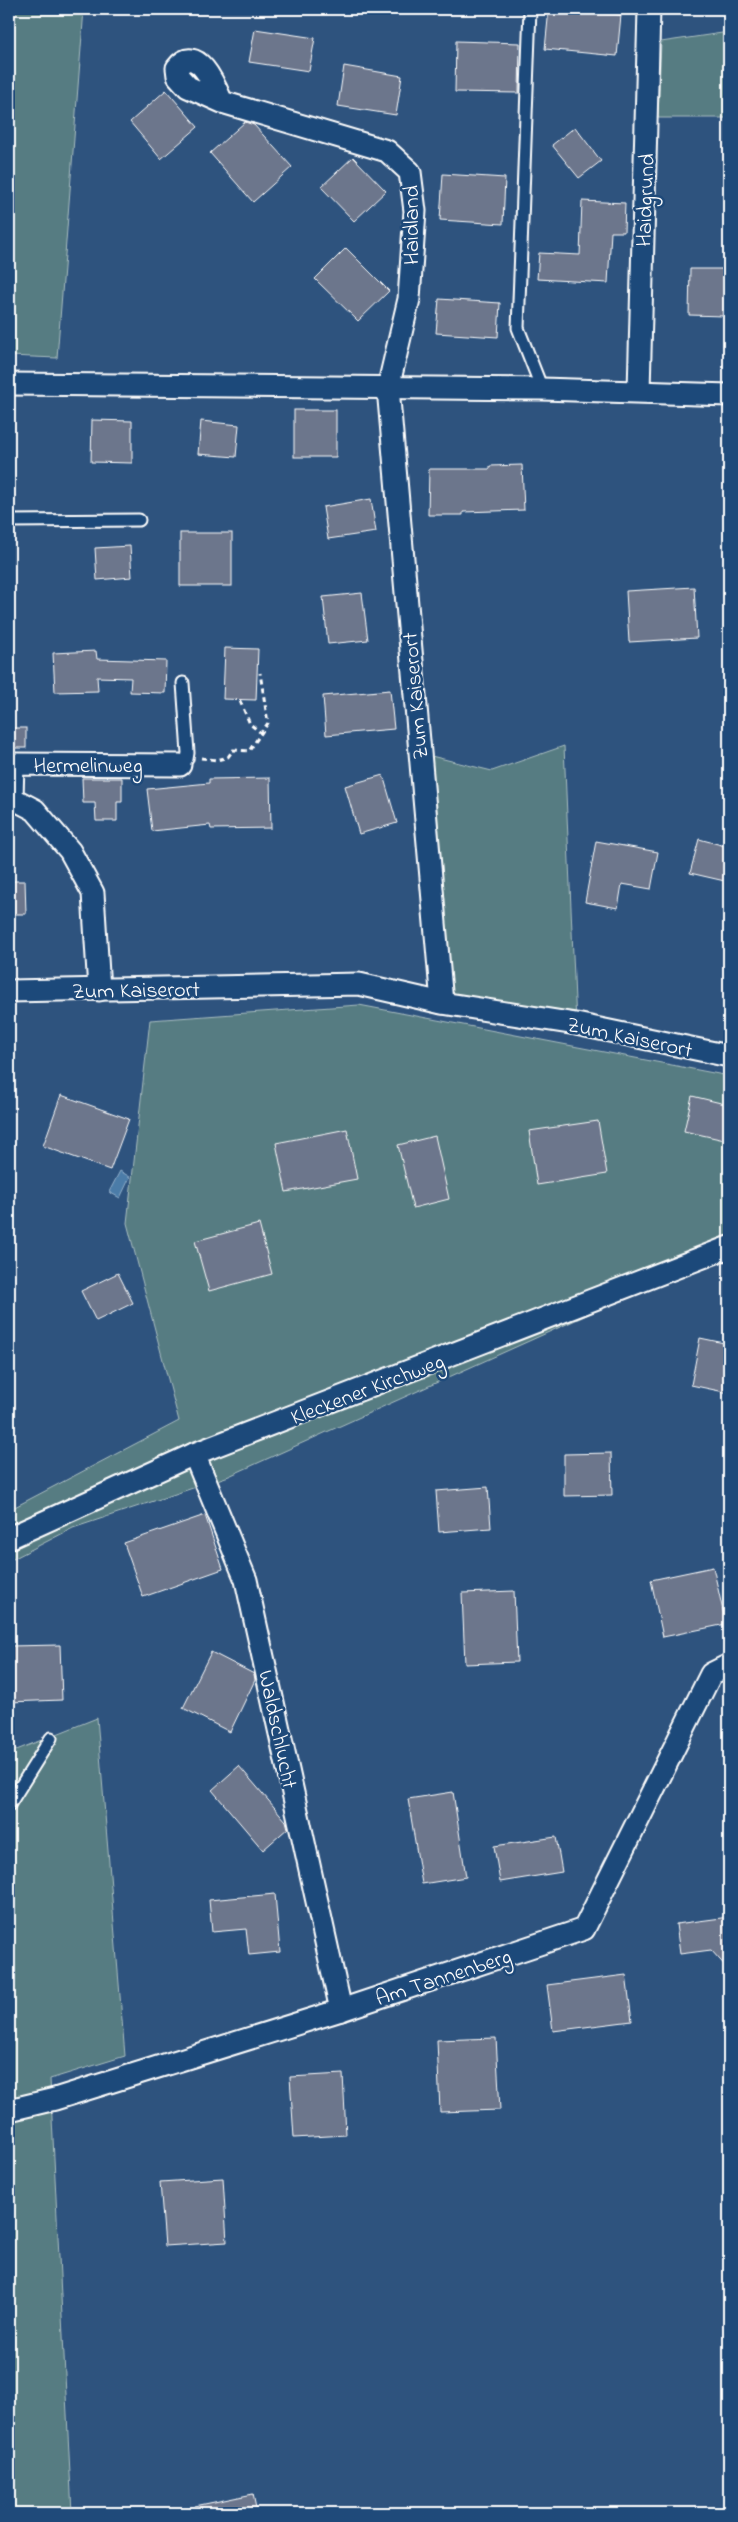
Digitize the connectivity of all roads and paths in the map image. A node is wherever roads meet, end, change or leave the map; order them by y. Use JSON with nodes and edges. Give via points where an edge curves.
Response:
{"nodes":[{"id":1,"x":530,"y":9,"type":"edge"},
{"id":2,"x":650,"y":9,"type":"edge"},
{"id":3,"x":222,"y":102,"type":"dead end"},
{"id":4,"x":9,"y":384,"type":"edge"},
{"id":5,"x":388,"y":388,"type":"junction"},
{"id":6,"x":542,"y":388,"type":"junction"},
{"id":7,"x":639,"y":391,"type":"junction"},
{"id":8,"x":729,"y":394,"type":"edge"},
{"id":9,"x":139,"y":520,"type":"dead end"},
{"id":10,"x":9,"y":521,"type":"edge"},
{"id":11,"x":260,"y":673,"type":"dead end"},
{"id":12,"x":183,"y":683,"type":"dead end"},
{"id":13,"x":240,"y":701,"type":"dead end"},
{"id":14,"x":261,"y":733,"type":"junction"},
{"id":15,"x":184,"y":760,"type":"junction"},
{"id":16,"x":99,"y":990,"type":"junction"},
{"id":17,"x":9,"y":991,"type":"edge"},
{"id":18,"x":442,"y":1003,"type":"junction"},
{"id":19,"x":729,"y":1056,"type":"edge"},
{"id":20,"x":729,"y":1247,"type":"edge"},
{"id":21,"x":194,"y":1454,"type":"junction"},
{"id":22,"x":9,"y":1538,"type":"edge"},
{"id":23,"x":729,"y":1664,"type":"edge"},
{"id":24,"x":51,"y":1738,"type":"dead end"},
{"id":25,"x":9,"y":1805,"type":"edge"},
{"id":26,"x":341,"y":2010,"type":"junction"},
{"id":27,"x":9,"y":2110,"type":"edge"}],
"edges":[{"from":1,"to":6,"type":"lane","via":[[518,328]]},
{"from":2,"to":7,"type":"street","name":"Haidgrund"},
{"from":3,"to":5,"type":"street","name":"Haidland","via":[[387,151],[410,172],[415,211],[409,300]]},
{"from":4,"to":5,"type":"street"},
{"from":5,"to":6,"type":"street"},
{"from":5,"to":18,"type":"street","name":"Zum Kaiserort"},
{"from":6,"to":7,"type":"street"},
{"from":7,"to":8,"type":"street"},
{"from":9,"to":10,"type":"lane"},
{"from":11,"to":14,"type":"path","via":[[268,723]]},
{"from":12,"to":15,"type":"lane"},
{"from":13,"to":14,"type":"path","via":[[250,724]]},
{"from":14,"to":15,"type":"path","via":[[249,751],[233,750],[228,757],[217,760]]},
{"from":15,"to":16,"type":"street","name":"Hermelinweg","via":[[13,764],[12,798],[35,810],[47,824],[70,851],[93,893]]},
{"from":16,"to":17,"type":"street","name":"Zum Kaiserort"},
{"from":16,"to":18,"type":"street","name":"Zum Kaiserort","via":[[359,984]]},
{"from":18,"to":19,"type":"street","name":"Zum Kaiserort","via":[[576,1024]]},
{"from":20,"to":21,"type":"street","name":"Kleckener Kirchweg"},
{"from":21,"to":22,"type":"street","name":"Kleckener Kirchweg"},
{"from":21,"to":26,"type":"street","name":"Waldschlucht","via":[[246,1580]]},
{"from":23,"to":26,"type":"street","name":"Am Tannenberg","via":[[711,1674],[584,1929]]},
{"from":24,"to":25,"type":"lane"},
{"from":26,"to":27,"type":"street","name":"Am Tannenberg","via":[[55,2099]]}]}
